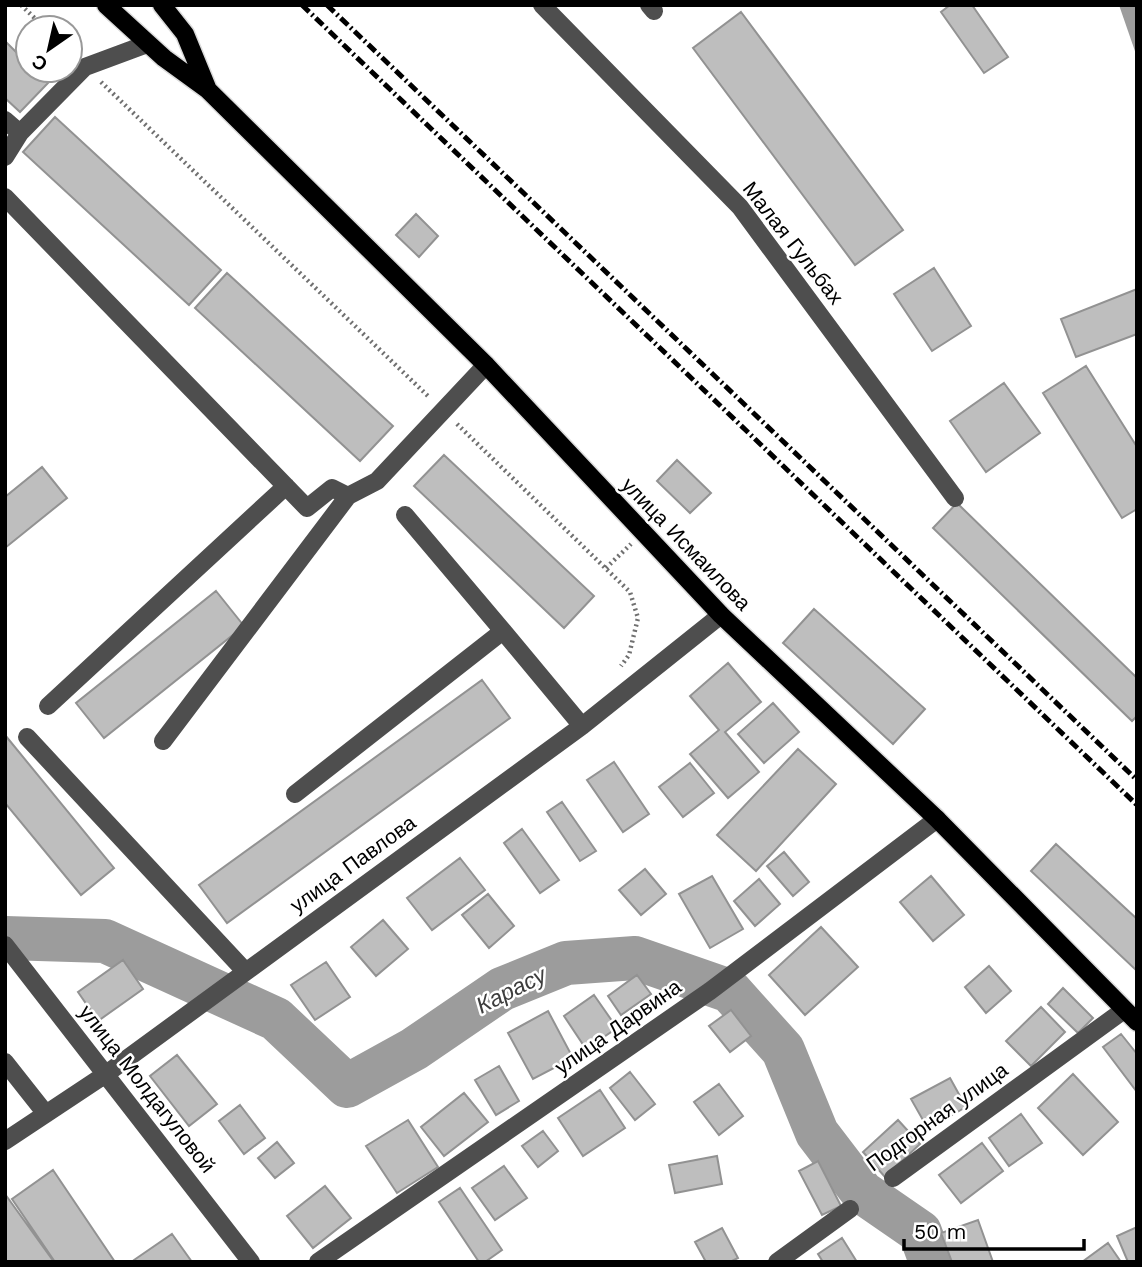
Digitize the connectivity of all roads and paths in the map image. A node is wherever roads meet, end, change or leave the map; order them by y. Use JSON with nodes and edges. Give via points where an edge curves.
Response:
{"nodes":[{"id":1,"x":106,"y":5,"type":"edge"},
{"id":2,"x":162,"y":5,"type":"edge"},
{"id":3,"x":542,"y":5,"type":"edge"},
{"id":4,"x":147,"y":44,"type":"junction"},
{"id":5,"x":85,"y":66,"type":"junction"},
{"id":6,"x":208,"y":90,"type":"junction"},
{"id":7,"x":5,"y":120,"type":"edge"},
{"id":8,"x":20,"y":133,"type":"junction"},
{"id":9,"x":5,"y":157,"type":"edge"},
{"id":10,"x":5,"y":197,"type":"edge"},
{"id":11,"x":486,"y":365,"type":"junction"},
{"id":12,"x":443,"y":411,"type":"junction"},
{"id":13,"x":286,"y":486,"type":"junction"},
{"id":14,"x":348,"y":496,"type":"junction"},
{"id":15,"x":955,"y":498,"type":"dead end"},
{"id":16,"x":405,"y":514,"type":"dead end"},
{"id":17,"x":642,"y":533,"type":"junction"},
{"id":18,"x":606,"y":568,"type":"junction"},
{"id":19,"x":721,"y":615,"type":"junction"},
{"id":20,"x":503,"y":631,"type":"junction"},
{"id":21,"x":617,"y":673,"type":"dead end"},
{"id":22,"x":48,"y":706,"type":"dead end"},
{"id":23,"x":582,"y":726,"type":"junction"},
{"id":24,"x":27,"y":737,"type":"dead end"},
{"id":25,"x":163,"y":741,"type":"dead end"},
{"id":26,"x":295,"y":793,"type":"dead end"},
{"id":27,"x":937,"y":819,"type":"junction"},
{"id":28,"x":5,"y":945,"type":"edge"},
{"id":29,"x":246,"y":971,"type":"junction"},
{"id":30,"x":1130,"y":1016,"type":"edge"},
{"id":31,"x":5,"y":1062,"type":"edge"},
{"id":32,"x":106,"y":1074,"type":"junction"},
{"id":33,"x":47,"y":1114,"type":"junction"},
{"id":34,"x":5,"y":1141,"type":"edge"},
{"id":35,"x":893,"y":1178,"type":"dead end"},
{"id":36,"x":850,"y":1209,"type":"dead end"},
{"id":37,"x":251,"y":1262,"type":"edge"},
{"id":38,"x":318,"y":1262,"type":"edge"},
{"id":39,"x":777,"y":1262,"type":"edge"}],
"edges":[{"from":1,"to":4,"type":"main road","name":"улица Исмаилова"},
{"from":2,"to":6,"type":"main road","name":"улица Исмаилова","via":[[186,34]]},
{"from":3,"to":15,"type":"street","name":"Малая Гульбах","via":[[740,206]]},
{"from":4,"to":5,"type":"street"},
{"from":4,"to":6,"type":"main road","name":"улица Исмаилова"},
{"from":5,"to":8,"type":"street"},
{"from":5,"to":12,"type":"path"},
{"from":6,"to":11,"type":"main road","name":"улица Исмаилова"},
{"from":7,"to":8,"type":"street"},
{"from":8,"to":9,"type":"street"},
{"from":10,"to":13,"type":"street"},
{"from":11,"to":12,"type":"street"},
{"from":11,"to":17,"type":"main road","name":"улица Исмаилова"},
{"from":12,"to":14,"type":"street","via":[[377,481]]},
{"from":12,"to":18,"type":"path"},
{"from":13,"to":14,"type":"street","via":[[307,508],[332,488]]},
{"from":13,"to":22,"type":"street"},
{"from":14,"to":25,"type":"street"},
{"from":16,"to":20,"type":"street"},
{"from":17,"to":18,"type":"path"},
{"from":17,"to":19,"type":"main road","name":"улица Исмаилова"},
{"from":18,"to":21,"type":"path","via":[[630,592],[638,618],[629,655]]},
{"from":19,"to":23,"type":"street","name":"улица Павлова"},
{"from":19,"to":27,"type":"main road","name":"улица Исмаилова"},
{"from":20,"to":23,"type":"street"},
{"from":20,"to":26,"type":"street"},
{"from":23,"to":29,"type":"street","name":"улица Павлова"},
{"from":24,"to":29,"type":"street"},
{"from":27,"to":30,"type":"main road","name":"улица Исмаилова"},
{"from":27,"to":38,"type":"street","name":"улица Дарвина","via":[[710,991]]},
{"from":28,"to":32,"type":"street","name":"улица Молдагуловой"},
{"from":29,"to":32,"type":"street","name":"улица Павлова"},
{"from":30,"to":35,"type":"street","name":"Подгорная улица"},
{"from":31,"to":33,"type":"street"},
{"from":32,"to":33,"type":"street","name":"улица Павлова"},
{"from":32,"to":37,"type":"street","name":"улица Молдагуловой"},
{"from":33,"to":34,"type":"street","name":"улица Павлова"},
{"from":36,"to":39,"type":"street"}]}
